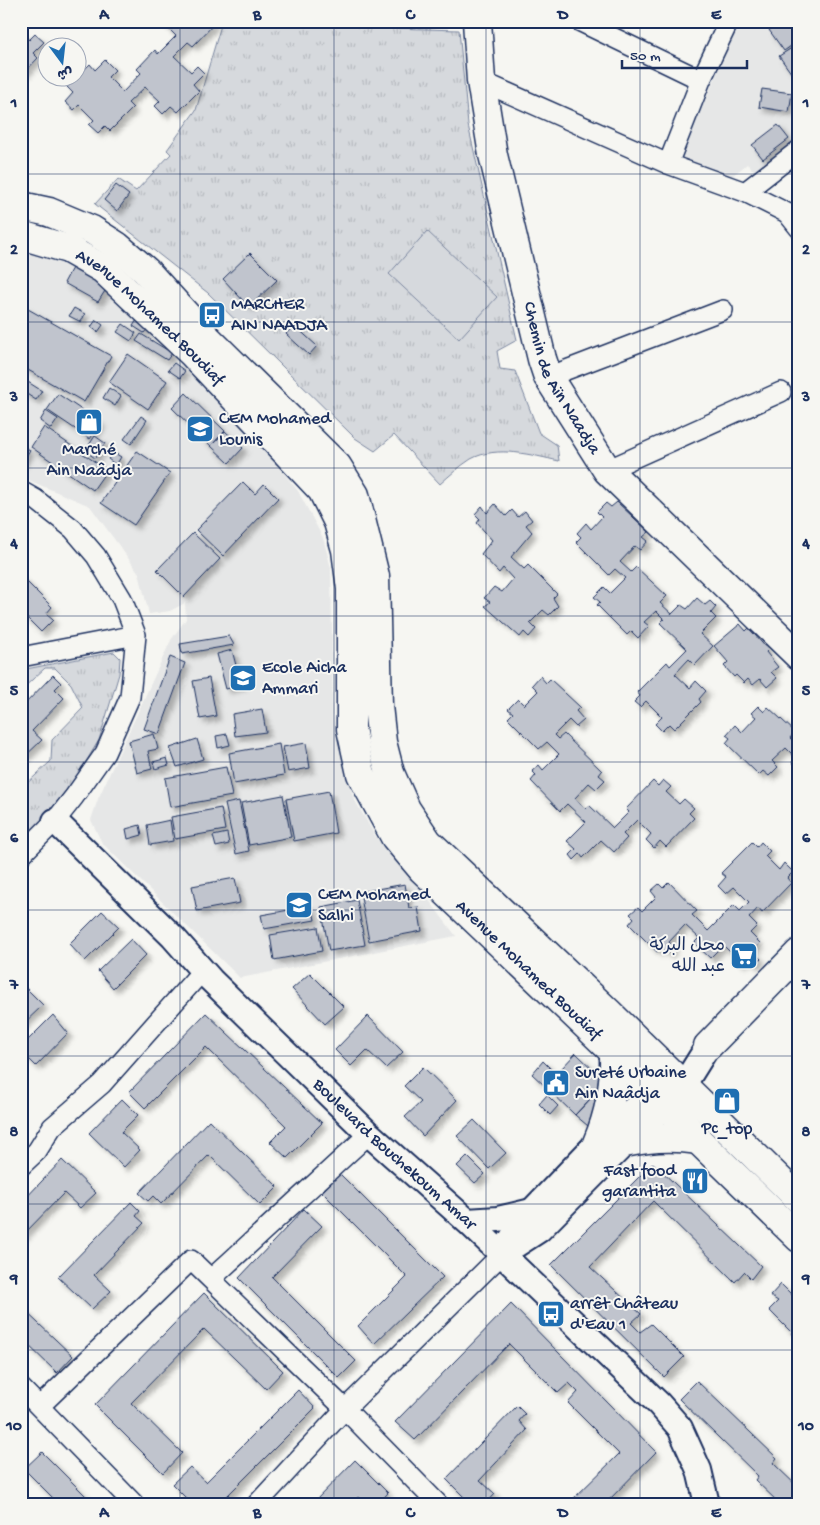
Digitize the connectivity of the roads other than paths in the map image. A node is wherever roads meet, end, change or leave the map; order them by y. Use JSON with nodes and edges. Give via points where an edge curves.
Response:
{"nodes":[{"id":1,"x":477,"y":21,"type":"edge"},
{"id":2,"x":578,"y":21,"type":"edge"},
{"id":3,"x":729,"y":21,"type":"edge"},
{"id":4,"x":701,"y":80,"type":"junction"},
{"id":5,"x":481,"y":81,"type":"junction"},
{"id":6,"x":799,"y":150,"type":"edge"},
{"id":7,"x":668,"y":164,"type":"junction"},
{"id":8,"x":744,"y":192,"type":"junction"},
{"id":9,"x":21,"y":206,"type":"edge"},
{"id":10,"x":799,"y":228,"type":"edge"},
{"id":11,"x":21,"y":235,"type":"edge"},
{"id":12,"x":724,"y":310,"type":"dead end"},
{"id":13,"x":548,"y":377,"type":"junction"},
{"id":14,"x":781,"y":392,"type":"dead end"},
{"id":15,"x":607,"y":470,"type":"junction"},
{"id":16,"x":21,"y":491,"type":"edge"},
{"id":17,"x":136,"y":635,"type":"junction"},
{"id":18,"x":799,"y":656,"type":"edge"},
{"id":19,"x":21,"y":657,"type":"edge"},
{"id":20,"x":55,"y":821,"type":"junction"},
{"id":21,"x":21,"y":855,"type":"edge"},
{"id":22,"x":799,"y":953,"type":"edge"},
{"id":23,"x":203,"y":970,"type":"junction"},
{"id":24,"x":708,"y":1046,"type":"joint"},
{"id":25,"x":614,"y":1052,"type":"junction"},
{"id":26,"x":668,"y":1089,"type":"junction"},
{"id":27,"x":369,"y":1134,"type":"junction"},
{"id":28,"x":698,"y":1140,"type":"junction"},
{"id":29,"x":597,"y":1143,"type":"junction"},
{"id":30,"x":625,"y":1143,"type":"junction"},
{"id":31,"x":21,"y":1166,"type":"edge"},
{"id":32,"x":799,"y":1199,"type":"edge"},
{"id":33,"x":532,"y":1211,"type":"junction"},
{"id":34,"x":467,"y":1222,"type":"junction"},
{"id":35,"x":799,"y":1238,"type":"edge"},
{"id":36,"x":502,"y":1254,"type":"junction"},
{"id":37,"x":211,"y":1279,"type":"junction"},
{"id":38,"x":21,"y":1388,"type":"edge"},
{"id":39,"x":40,"y":1406,"type":"junction"},
{"id":40,"x":345,"y":1409,"type":"junction"},
{"id":41,"x":134,"y":1504,"type":"edge"},
{"id":42,"x":257,"y":1504,"type":"edge"},
{"id":43,"x":438,"y":1504,"type":"edge"},
{"id":44,"x":707,"y":1504,"type":"edge"}],
"edges":[{"from":1,"to":5,"type":"main road","name":"Chemin de Aïn Naadja"},
{"from":2,"to":4,"type":"street"},
{"from":3,"to":4,"type":"street"},
{"from":4,"to":7,"type":"street"},
{"from":5,"to":7,"type":"street"},
{"from":5,"to":13,"type":"main road","name":"Chemin de Aïn Naadja","via":[[493,155]]},
{"from":6,"to":8,"type":"street"},
{"from":7,"to":8,"type":"street"},
{"from":8,"to":10,"type":"street","via":[[787,213]]},
{"from":9,"to":26,"type":"main road","name":"Avenue Mohamed Boudiaf","via":[[49,212],[92,230],[124,252],[337,466],[355,495],[375,576],[382,742],[390,773],[406,809],[428,842],[609,1012]]},
{"from":11,"to":25,"type":"main road","name":"Avenue Mohamed Boudiaf","via":[[68,249],[103,269],[193,354],[322,490],[338,522],[346,550],[351,589],[351,729],[360,774],[395,837],[422,870]]},
{"from":12,"to":13,"type":"street"},
{"from":13,"to":15,"type":"main road","name":"Chemin de Aïn Naadja"},
{"from":14,"to":15,"type":"street"},
{"from":15,"to":18,"type":"main road","name":"Chemin de Aïn Naadja"},
{"from":16,"to":17,"type":"street","via":[[73,528],[96,556],[122,599]]},
{"from":17,"to":19,"type":"street"},
{"from":17,"to":20,"type":"street","via":[[130,697],[105,753]]},
{"from":20,"to":21,"type":"street"},
{"from":20,"to":23,"type":"street","name":"Boulevard Bouchekoum Amar"},
{"from":22,"to":24,"type":"main road"},
{"from":23,"to":27,"type":"street","name":"Boulevard Bouchekoum Amar"},
{"from":23,"to":31,"type":"street","via":[[102,1084],[52,1127],[37,1151]]},
{"from":24,"to":26,"type":"street"},
{"from":25,"to":26,"type":"main road","name":"Avenue Mohamed Boudiaf"},
{"from":25,"to":29,"type":"main road","via":[[610,1108]]},
{"from":26,"to":28,"type":"main road","name":"Avenue Mohamed Boudiaf"},
{"from":26,"to":29,"type":"street"},
{"from":26,"to":30,"type":"street"},
{"from":26,"to":32,"type":"main road","name":"Avenue Mohamed Boudiaf"},
{"from":27,"to":34,"type":"street","name":"Boulevard Bouchekoum Amar"},
{"from":27,"to":37,"type":"street"},
{"from":28,"to":30,"type":"main road","via":[[669,1137]]},
{"from":28,"to":35,"type":"main road","name":"Avenue Mohamed Boudiaf"},
{"from":29,"to":33,"type":"street"},
{"from":30,"to":36,"type":"street","via":[[539,1230]]},
{"from":33,"to":34,"type":"street"},
{"from":33,"to":36,"type":"street"},
{"from":34,"to":36,"type":"street","name":"Boulevard Bouchekoum Amar"},
{"from":36,"to":40,"type":"street"},
{"from":36,"to":44,"type":"street","name":"Boulevard Bouchekoum Amar","via":[[680,1428],[699,1470]]},
{"from":37,"to":39,"type":"street","via":[[190,1260]]},
{"from":37,"to":40,"type":"street"},
{"from":38,"to":39,"type":"street"},
{"from":39,"to":41,"type":"street"},
{"from":40,"to":42,"type":"street"},
{"from":40,"to":43,"type":"street"}]}
